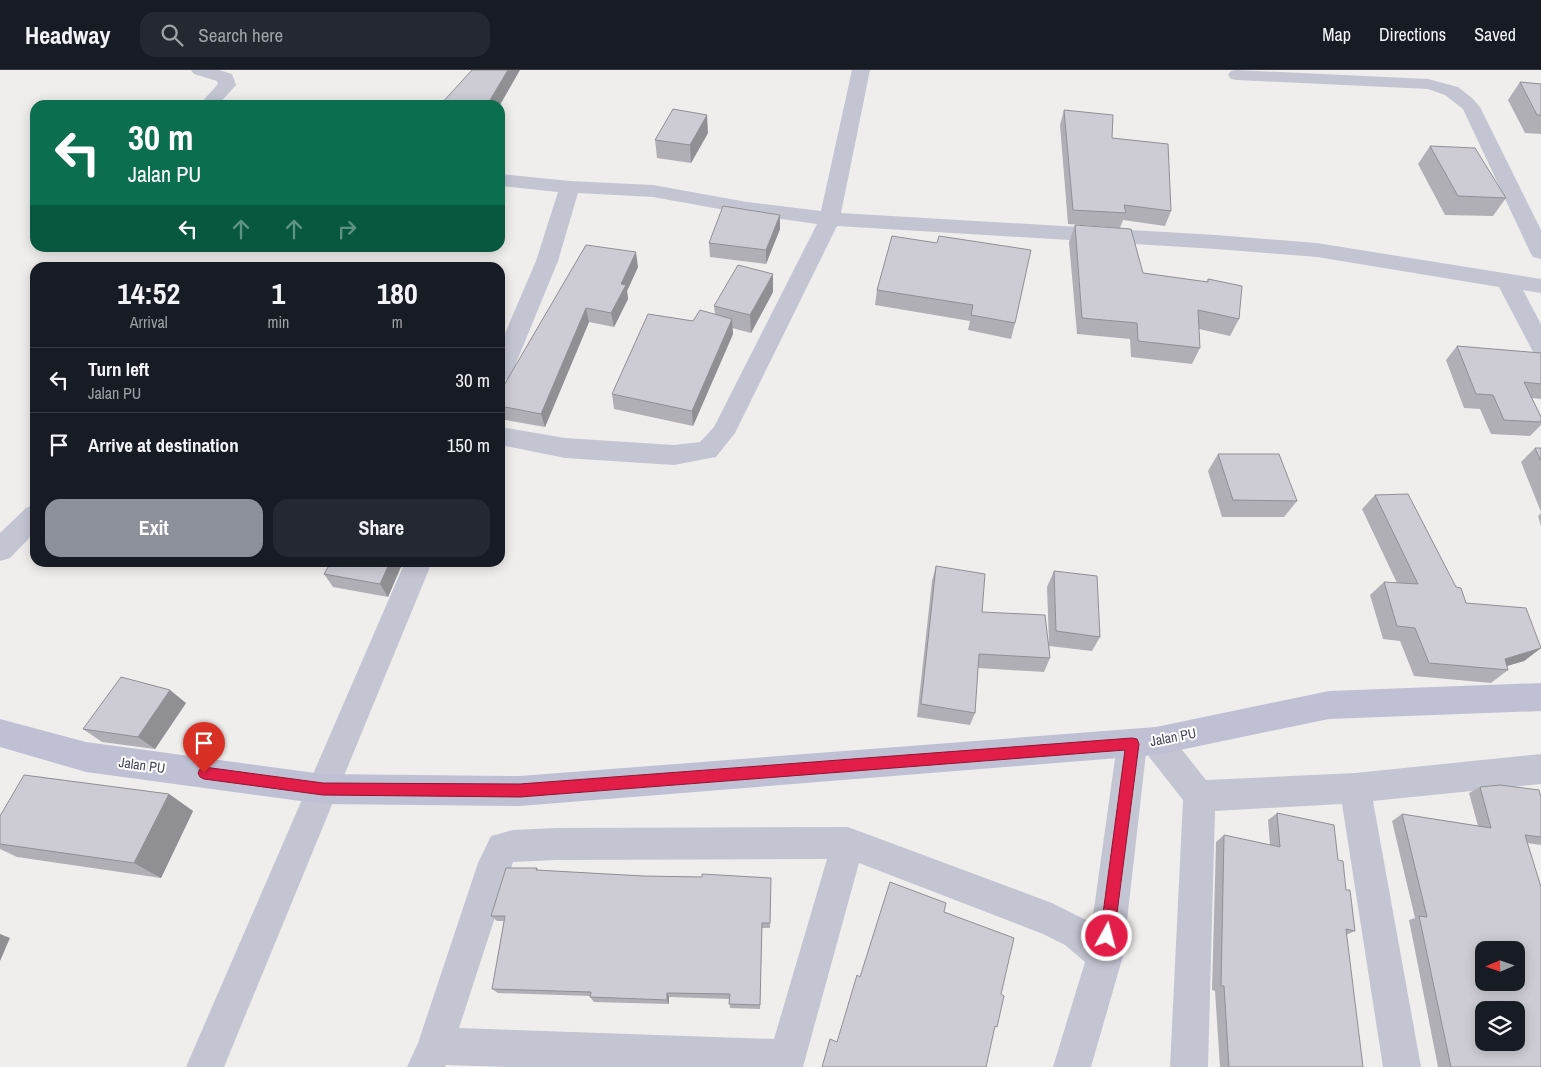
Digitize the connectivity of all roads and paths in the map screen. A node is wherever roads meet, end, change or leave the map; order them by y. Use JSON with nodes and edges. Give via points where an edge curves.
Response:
{"nodes":[{"id":1,"x":200,"y":70,"type":"edge"},
{"id":2,"x":861,"y":70,"type":"edge"},
{"id":3,"x":1237,"y":75,"type":"dead end"},
{"id":4,"x":213,"y":100,"type":"edge"},
{"id":5,"x":505,"y":180,"type":"edge"},
{"id":6,"x":570,"y":187,"type":"junction"},
{"id":7,"x":830,"y":219,"type":"junction"},
{"id":8,"x":1541,"y":252,"type":"edge"},
{"id":9,"x":1507,"y":280,"type":"junction"},
{"id":10,"x":1541,"y":286,"type":"edge"},
{"id":11,"x":1541,"y":346,"type":"edge"},
{"id":12,"x":505,"y":361,"type":"edge"},
{"id":13,"x":505,"y":437,"type":"edge"},
{"id":14,"x":30,"y":520,"type":"edge"},
{"id":15,"x":0,"y":550,"type":"edge"},
{"id":16,"x":417,"y":567,"type":"edge"},
{"id":17,"x":1541,"y":697,"type":"edge"},
{"id":18,"x":0,"y":733,"type":"edge"},
{"id":19,"x":1144,"y":742,"type":"junction"},
{"id":20,"x":1541,"y":768,"type":"edge"},
{"id":21,"x":1355,"y":788,"type":"junction"},
{"id":22,"x":323,"y":789,"type":"junction"},
{"id":23,"x":1199,"y":796,"type":"junction"},
{"id":24,"x":848,"y":843,"type":"junction"},
{"id":25,"x":1105,"y":956,"type":"junction"},
{"id":26,"x":430,"y":1056,"type":"edge"},
{"id":27,"x":785,"y":1062,"type":"edge"},
{"id":28,"x":205,"y":1067,"type":"edge"},
{"id":29,"x":1072,"y":1067,"type":"edge"},
{"id":30,"x":1189,"y":1067,"type":"edge"},
{"id":31,"x":1402,"y":1067,"type":"edge"}],
"edges":[{"from":1,"to":4,"type":"street","via":[[226,78],[227,85]]},
{"from":2,"to":7,"type":"street"},
{"from":3,"to":8,"type":"street","via":[[1428,84],[1449,88],[1471,107]]},
{"from":5,"to":6,"type":"street"},
{"from":6,"to":7,"type":"street","via":[[653,191]]},
{"from":6,"to":12,"type":"street","via":[[547,261]]},
{"from":7,"to":9,"type":"street","via":[[1317,250]]},
{"from":7,"to":13,"type":"street","via":[[723,433],[706,450],[674,455],[564,448]]},
{"from":9,"to":10,"type":"street"},
{"from":9,"to":11,"type":"street"},
{"from":14,"to":15,"type":"street"},
{"from":16,"to":22,"type":"street"},
{"from":17,"to":19,"type":"street","name":"Jalan PU","via":[[1330,705]]},
{"from":18,"to":22,"type":"street","name":"Jalan PU","via":[[86,757]]},
{"from":19,"to":22,"type":"street","name":"Jalan PU","via":[[520,791]]},
{"from":19,"to":23,"type":"street"},
{"from":19,"to":25,"type":"street"},
{"from":20,"to":21,"type":"street"},
{"from":21,"to":23,"type":"street"},
{"from":21,"to":31,"type":"street"},
{"from":22,"to":28,"type":"street"},
{"from":23,"to":30,"type":"street"},
{"from":24,"to":25,"type":"street","via":[[1052,920],[1077,933]]},
{"from":24,"to":26,"type":"street","via":[[556,844],[503,848]]},
{"from":24,"to":27,"type":"street"},
{"from":25,"to":29,"type":"street"},
{"from":26,"to":27,"type":"street"}]}
